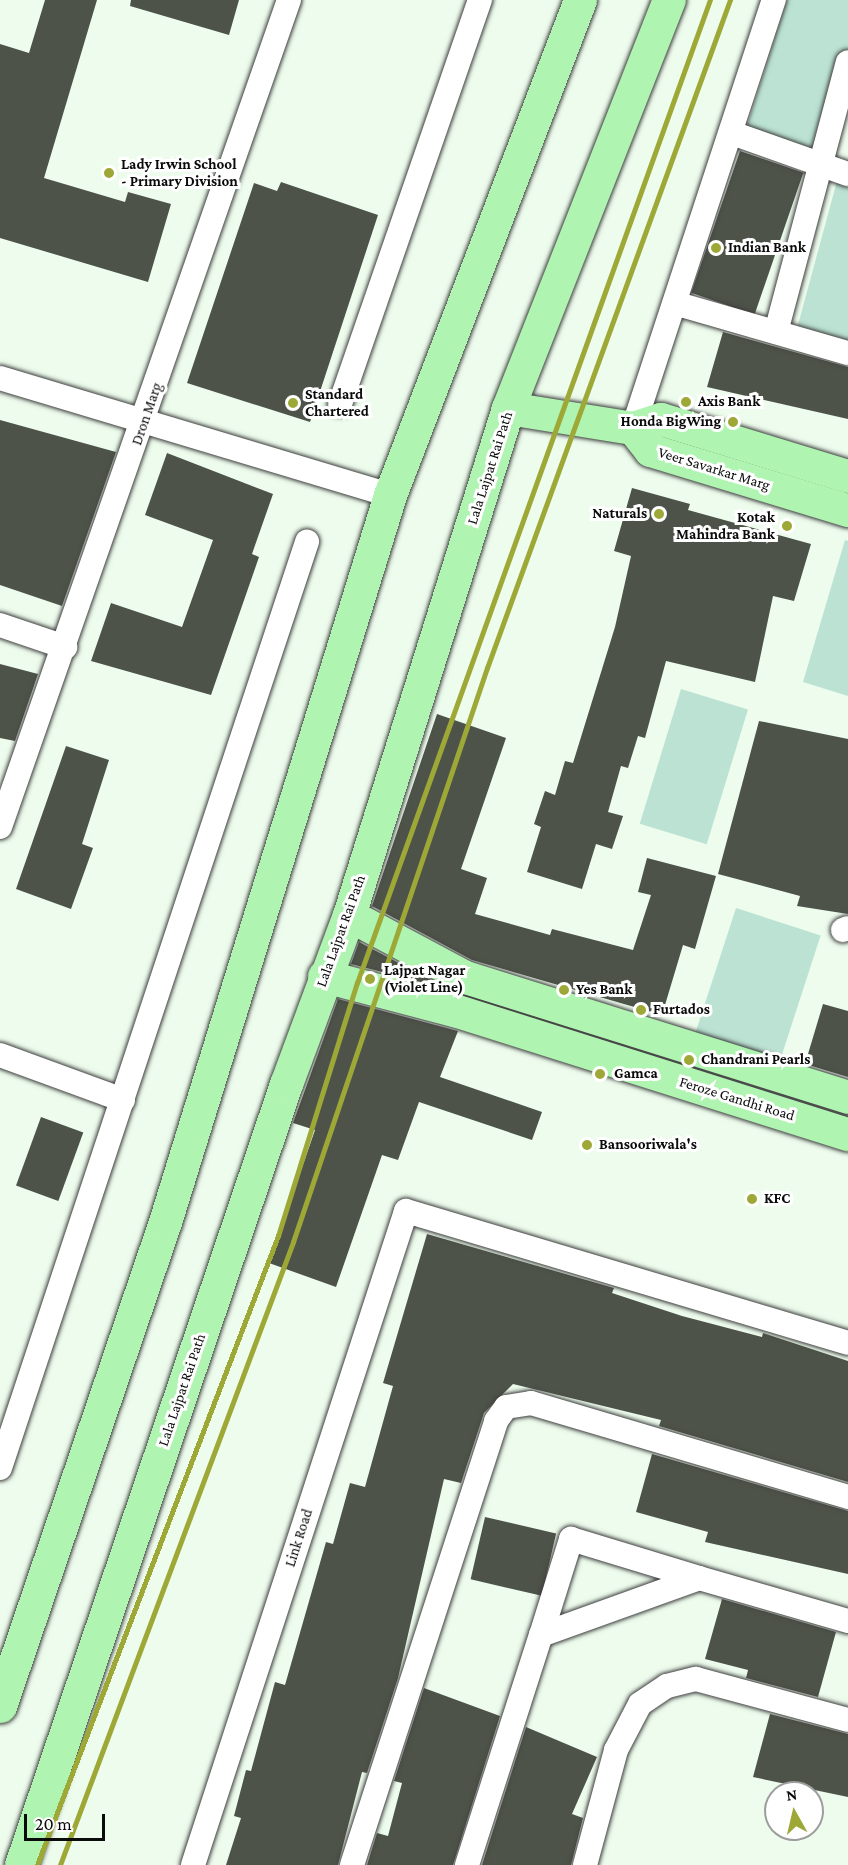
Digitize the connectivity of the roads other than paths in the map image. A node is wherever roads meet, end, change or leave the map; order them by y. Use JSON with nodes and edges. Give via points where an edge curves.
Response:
{"nodes":[{"id":1,"x":289,"y":0,"type":"edge"},
{"id":2,"x":480,"y":0,"type":"edge"},
{"id":3,"x":580,"y":0,"type":"edge"},
{"id":4,"x":669,"y":0,"type":"edge"},
{"id":5,"x":774,"y":0,"type":"edge"},
{"id":6,"x":848,"y":62,"type":"edge"},
{"id":7,"x":732,"y":133,"type":"junction"},
{"id":8,"x":822,"y":166,"type":"junction"},
{"id":9,"x":848,"y":174,"type":"edge"},
{"id":10,"x":678,"y":304,"type":"junction"},
{"id":11,"x":776,"y":332,"type":"junction"},
{"id":12,"x":848,"y":353,"type":"edge"},
{"id":13,"x":0,"y":378,"type":"edge"},
{"id":14,"x":340,"y":404,"type":"dead end"},
{"id":15,"x":508,"y":408,"type":"junction"},
{"id":16,"x":144,"y":423,"type":"junction"},
{"id":17,"x":633,"y":428,"type":"junction"},
{"id":18,"x":848,"y":476,"type":"edge"},
{"id":19,"x":390,"y":495,"type":"junction"},
{"id":20,"x":848,"y":510,"type":"edge"},
{"id":21,"x":307,"y":542,"type":"dead end"},
{"id":22,"x":0,"y":625,"type":"edge"},
{"id":23,"x":65,"y":647,"type":"junction"},
{"id":24,"x":0,"y":827,"type":"edge"},
{"id":25,"x":349,"y":915,"type":"junction"},
{"id":26,"x":324,"y":976,"type":"junction"},
{"id":27,"x":465,"y":977,"type":"junction"},
{"id":28,"x":454,"y":1010,"type":"junction"},
{"id":29,"x":0,"y":1055,"type":"edge"},
{"id":30,"x":848,"y":1097,"type":"edge"},
{"id":31,"x":123,"y":1100,"type":"junction"},
{"id":32,"x":848,"y":1134,"type":"edge"},
{"id":33,"x":848,"y":1343,"type":"edge"},
{"id":34,"x":0,"y":1468,"type":"edge"},
{"id":35,"x":848,"y":1497,"type":"edge"},
{"id":36,"x":699,"y":1578,"type":"junction"},
{"id":37,"x":848,"y":1621,"type":"edge"},
{"id":38,"x":541,"y":1635,"type":"junction"},
{"id":39,"x":0,"y":1706,"type":"edge"},
{"id":40,"x":848,"y":1720,"type":"edge"},
{"id":41,"x":21,"y":1865,"type":"edge"},
{"id":42,"x":193,"y":1865,"type":"edge"},
{"id":43,"x":352,"y":1865,"type":"edge"},
{"id":44,"x":467,"y":1865,"type":"edge"},
{"id":45,"x":585,"y":1865,"type":"edge"}],
"edges":[{"from":1,"to":16,"type":"street","name":"Dron Marg"},
{"from":2,"to":14,"type":"street"},
{"from":3,"to":19,"type":"main road"},
{"from":4,"to":15,"type":"main road","name":"Lala Lajpat Rai Path"},
{"from":5,"to":7,"type":"street"},
{"from":6,"to":8,"type":"street"},
{"from":7,"to":8,"type":"street"},
{"from":7,"to":10,"type":"street"},
{"from":8,"to":9,"type":"street"},
{"from":8,"to":11,"type":"street"},
{"from":10,"to":11,"type":"street"},
{"from":10,"to":17,"type":"street"},
{"from":11,"to":12,"type":"street"},
{"from":13,"to":16,"type":"street"},
{"from":15,"to":17,"type":"main road"},
{"from":15,"to":25,"type":"main road","name":"Lala Lajpat Rai Path"},
{"from":16,"to":19,"type":"street"},
{"from":16,"to":23,"type":"street","name":"Dron Marg"},
{"from":17,"to":18,"type":"main road","via":[[661,419]]},
{"from":17,"to":20,"type":"main road","name":"Veer Savarkar Marg","via":[[650,450]]},
{"from":19,"to":39,"type":"main road","via":[[165,1222]]},
{"from":21,"to":31,"type":"street"},
{"from":22,"to":23,"type":"street"},
{"from":23,"to":24,"type":"street","name":"Dron Marg"},
{"from":25,"to":26,"type":"main road","name":"Lala Lajpat Rai Path"},
{"from":25,"to":27,"type":"main road"},
{"from":26,"to":28,"type":"main road","name":"Feroze Gandhi Road"},
{"from":26,"to":41,"type":"main road","name":"Lala Lajpat Rai Path"},
{"from":27,"to":28,"type":"main road"},
{"from":27,"to":30,"type":"main road"},
{"from":28,"to":32,"type":"main road","name":"Feroze Gandhi Road"},
{"from":29,"to":31,"type":"street"},
{"from":31,"to":34,"type":"street"},
{"from":33,"to":42,"type":"street","name":"Link Road","via":[[406,1211]]},
{"from":35,"to":43,"type":"street","via":[[531,1403],[507,1407],[496,1421]]},
{"from":36,"to":37,"type":"street"},
{"from":36,"to":38,"type":"street"},
{"from":36,"to":38,"type":"street","via":[[571,1539]]},
{"from":38,"to":44,"type":"street"},
{"from":40,"to":45,"type":"street","via":[[696,1678],[667,1686],[640,1704],[616,1750]]}]}
